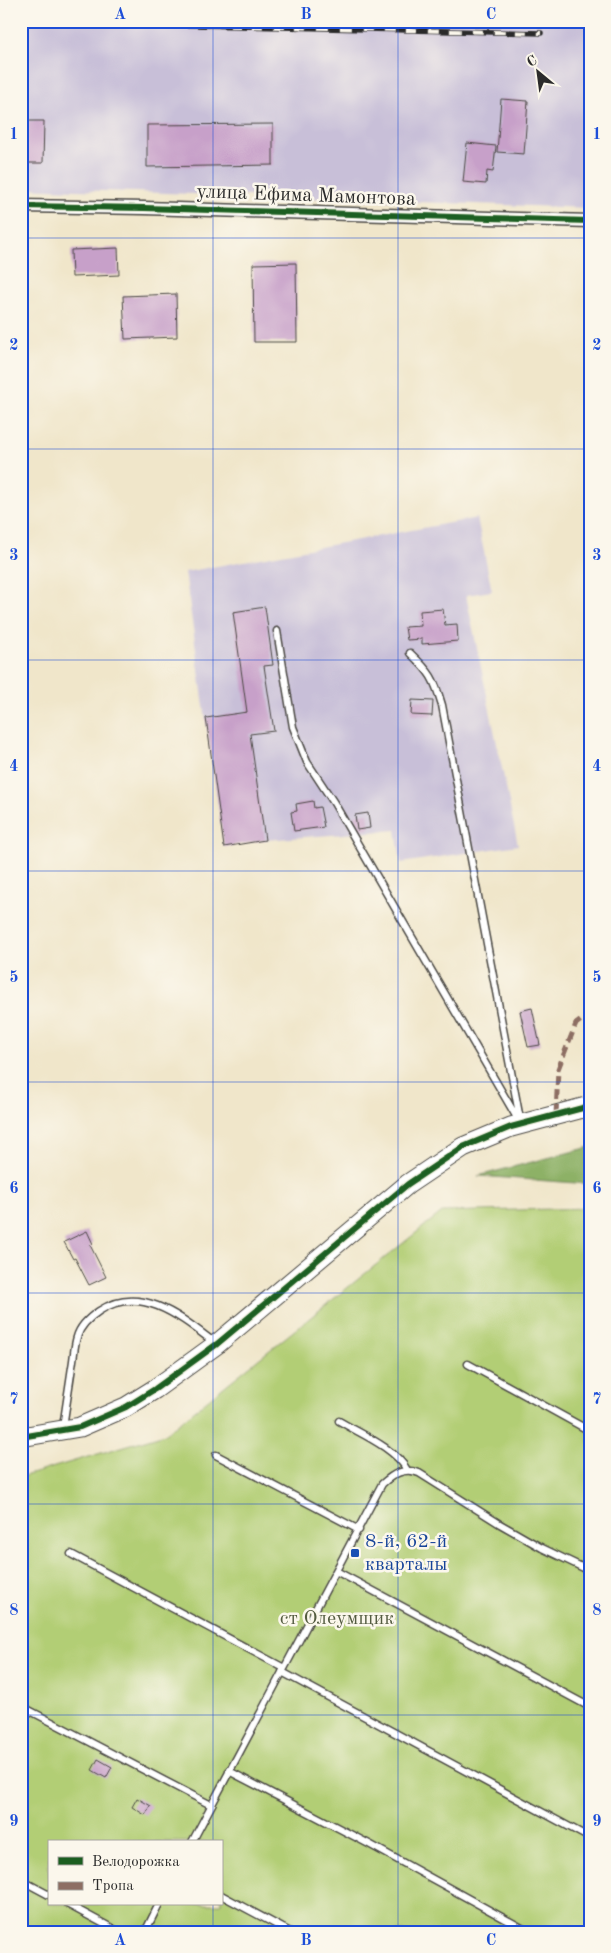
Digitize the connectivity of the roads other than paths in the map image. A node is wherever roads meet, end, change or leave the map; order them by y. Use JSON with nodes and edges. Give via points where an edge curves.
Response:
{"nodes":[{"id":1,"x":21,"y":206,"type":"edge"},
{"id":2,"x":590,"y":221,"type":"edge"},
{"id":3,"x":277,"y":631,"type":"dead end"},
{"id":4,"x":410,"y":653,"type":"dead end"},
{"id":5,"x":590,"y":1106,"type":"edge"},
{"id":6,"x":521,"y":1124,"type":"junction"},
{"id":7,"x":216,"y":1344,"type":"junction"},
{"id":8,"x":468,"y":1364,"type":"dead end"},
{"id":9,"x":339,"y":1421,"type":"dead end"},
{"id":10,"x":63,"y":1431,"type":"junction"},
{"id":11,"x":590,"y":1431,"type":"edge"},
{"id":12,"x":21,"y":1438,"type":"edge"},
{"id":13,"x":216,"y":1456,"type":"dead end"},
{"id":14,"x":407,"y":1470,"type":"junction"},
{"id":15,"x":359,"y":1530,"type":"junction"},
{"id":16,"x":71,"y":1554,"type":"dead end"},
{"id":17,"x":336,"y":1571,"type":"junction"},
{"id":18,"x":590,"y":1571,"type":"edge"},
{"id":19,"x":283,"y":1670,"type":"junction"},
{"id":20,"x":21,"y":1706,"type":"edge"},
{"id":21,"x":590,"y":1707,"type":"edge"},
{"id":22,"x":229,"y":1771,"type":"junction"},
{"id":23,"x":211,"y":1805,"type":"junction"},
{"id":24,"x":590,"y":1838,"type":"edge"},
{"id":25,"x":193,"y":1840,"type":"edge"},
{"id":26,"x":21,"y":1880,"type":"edge"},
{"id":27,"x":48,"y":1894,"type":"edge"},
{"id":28,"x":222,"y":1896,"type":"edge"},
{"id":29,"x":71,"y":1906,"type":"edge"},
{"id":30,"x":158,"y":1906,"type":"edge"},
{"id":31,"x":119,"y":1932,"type":"edge"},
{"id":32,"x":145,"y":1932,"type":"edge"},
{"id":33,"x":290,"y":1932,"type":"edge"},
{"id":34,"x":529,"y":1932,"type":"edge"}],
"edges":[{"from":1,"to":2,"type":"street","name":"улица Ефима Мамонтова"},
{"from":3,"to":6,"type":"lane","via":[[293,727],[307,762],[334,802]]},
{"from":4,"to":6,"type":"lane","via":[[435,681],[442,705]]},
{"from":5,"to":6,"type":"street"},
{"from":6,"to":7,"type":"street","via":[[463,1147],[429,1169]]},
{"from":7,"to":10,"type":"street","via":[[155,1390],[126,1407]]},
{"from":7,"to":10,"type":"lane","via":[[178,1316],[156,1305],[136,1302],[104,1308],[86,1321],[77,1336]]},
{"from":8,"to":11,"type":"lane"},
{"from":9,"to":14,"type":"lane","via":[[394,1454]]},
{"from":10,"to":12,"type":"street"},
{"from":13,"to":15,"type":"lane"},
{"from":14,"to":15,"type":"lane","via":[[391,1476],[382,1484]]},
{"from":14,"to":18,"type":"lane","via":[[419,1473],[500,1524]]},
{"from":15,"to":17,"type":"lane"},
{"from":16,"to":19,"type":"lane"},
{"from":17,"to":19,"type":"lane"},
{"from":17,"to":21,"type":"lane"},
{"from":19,"to":22,"type":"lane"},
{"from":19,"to":24,"type":"lane"},
{"from":20,"to":23,"type":"lane"},
{"from":22,"to":23,"type":"lane"},
{"from":22,"to":34,"type":"lane"},
{"from":23,"to":25,"type":"lane"},
{"from":26,"to":27,"type":"lane"},
{"from":28,"to":33,"type":"lane"},
{"from":29,"to":31,"type":"lane"},
{"from":30,"to":32,"type":"lane"}]}
